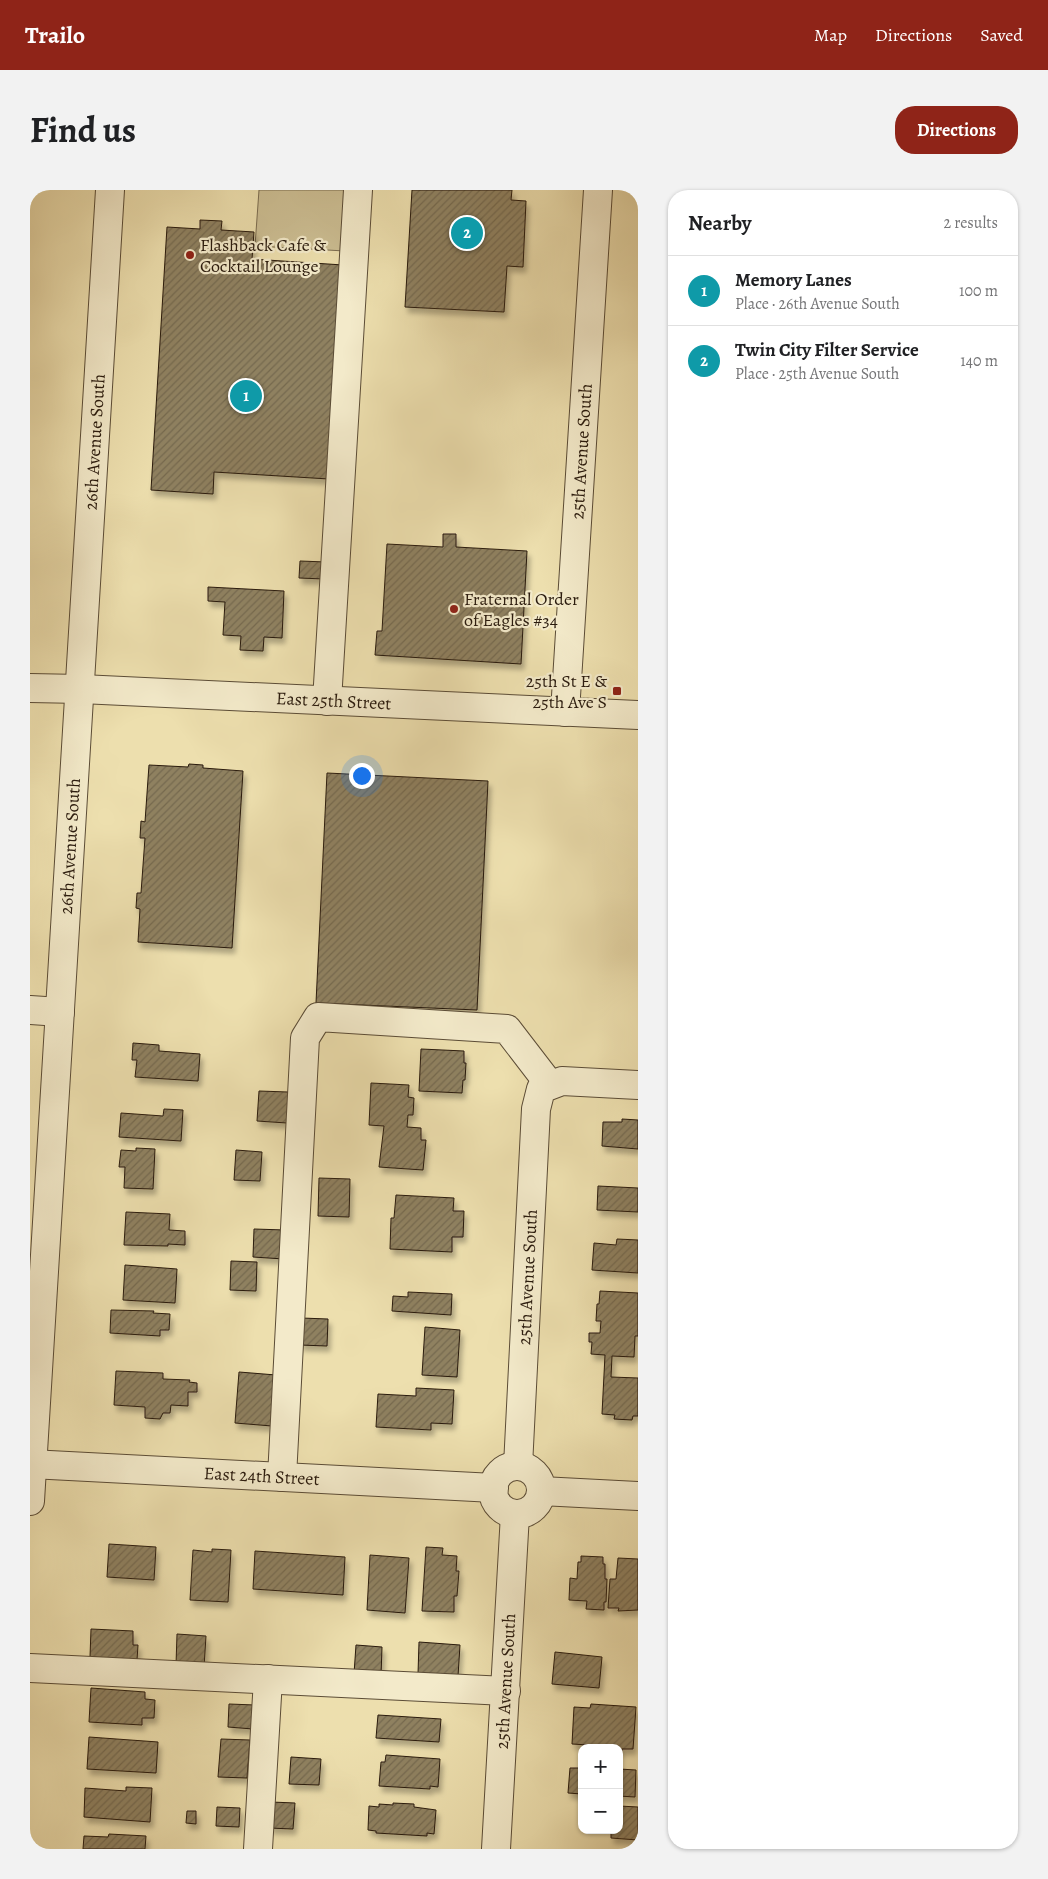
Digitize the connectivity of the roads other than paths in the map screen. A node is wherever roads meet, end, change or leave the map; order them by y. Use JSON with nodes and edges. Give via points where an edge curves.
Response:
{"nodes":[{"id":1,"x":110,"y":190,"type":"edge"},
{"id":2,"x":358,"y":190,"type":"edge"},
{"id":3,"x":598,"y":190,"type":"edge"},
{"id":4,"x":30,"y":688,"type":"edge"},
{"id":5,"x":80,"y":689,"type":"junction"},
{"id":6,"x":327,"y":702,"type":"junction"},
{"id":7,"x":565,"y":712,"type":"junction"},
{"id":8,"x":638,"y":716,"type":"edge"},
{"id":9,"x":30,"y":1010,"type":"edge"},
{"id":10,"x":60,"y":1012,"type":"junction"},
{"id":11,"x":638,"y":1085,"type":"edge"},
{"id":12,"x":546,"y":1087,"type":"junction"},
{"id":13,"x":37,"y":1263,"type":"edge"},
{"id":14,"x":31,"y":1465,"type":"edge"},
{"id":15,"x":518,"y":1466,"type":"junction"},
{"id":16,"x":282,"y":1477,"type":"junction"},
{"id":17,"x":494,"y":1488,"type":"junction"},
{"id":18,"x":541,"y":1491,"type":"junction"},
{"id":19,"x":638,"y":1496,"type":"edge"},
{"id":20,"x":30,"y":1502,"type":"edge"},
{"id":21,"x":515,"y":1514,"type":"junction"},
{"id":22,"x":30,"y":1668,"type":"edge"},
{"id":23,"x":268,"y":1679,"type":"junction"},
{"id":24,"x":506,"y":1691,"type":"junction"},
{"id":25,"x":258,"y":1849,"type":"edge"},
{"id":26,"x":496,"y":1849,"type":"edge"}],
"edges":[{"from":1,"to":5,"type":"street","name":"26th Avenue South"},
{"from":2,"to":6,"type":"street"},
{"from":3,"to":7,"type":"street","name":"25th Avenue South"},
{"from":4,"to":5,"type":"street","name":"East 25th Street"},
{"from":5,"to":6,"type":"street","name":"East 25th Street"},
{"from":5,"to":10,"type":"street","name":"26th Avenue South"},
{"from":6,"to":7,"type":"street","name":"East 25th Street"},
{"from":7,"to":8,"type":"street","name":"East 25th Street"},
{"from":9,"to":10,"type":"street"},
{"from":10,"to":13,"type":"street","name":"26th Avenue South"},
{"from":11,"to":12,"type":"street","via":[[562,1081]]},
{"from":12,"to":15,"type":"street","name":"25th Avenue South","via":[[536,1109]]},
{"from":12,"to":16,"type":"street","via":[[507,1029],[318,1018],[305,1038]]},
{"from":13,"to":14,"type":"street","name":"26th Avenue South"},
{"from":14,"to":16,"type":"street","name":"East 24th Street"},
{"from":14,"to":20,"type":"street","name":"26th Avenue South"},
{"from":15,"to":17,"type":"street","via":[[499,1475]]},
{"from":15,"to":18,"type":"street","via":[[532,1471]]},
{"from":16,"to":17,"type":"street","name":"East 24th Street"},
{"from":17,"to":21,"type":"street","via":[[497,1502]]},
{"from":18,"to":19,"type":"street"},
{"from":18,"to":21,"type":"street","via":[[536,1505]]},
{"from":21,"to":24,"type":"street","name":"25th Avenue South"},
{"from":22,"to":23,"type":"street"},
{"from":23,"to":24,"type":"street"},
{"from":23,"to":25,"type":"street"},
{"from":24,"to":26,"type":"street","name":"25th Avenue South"}]}
